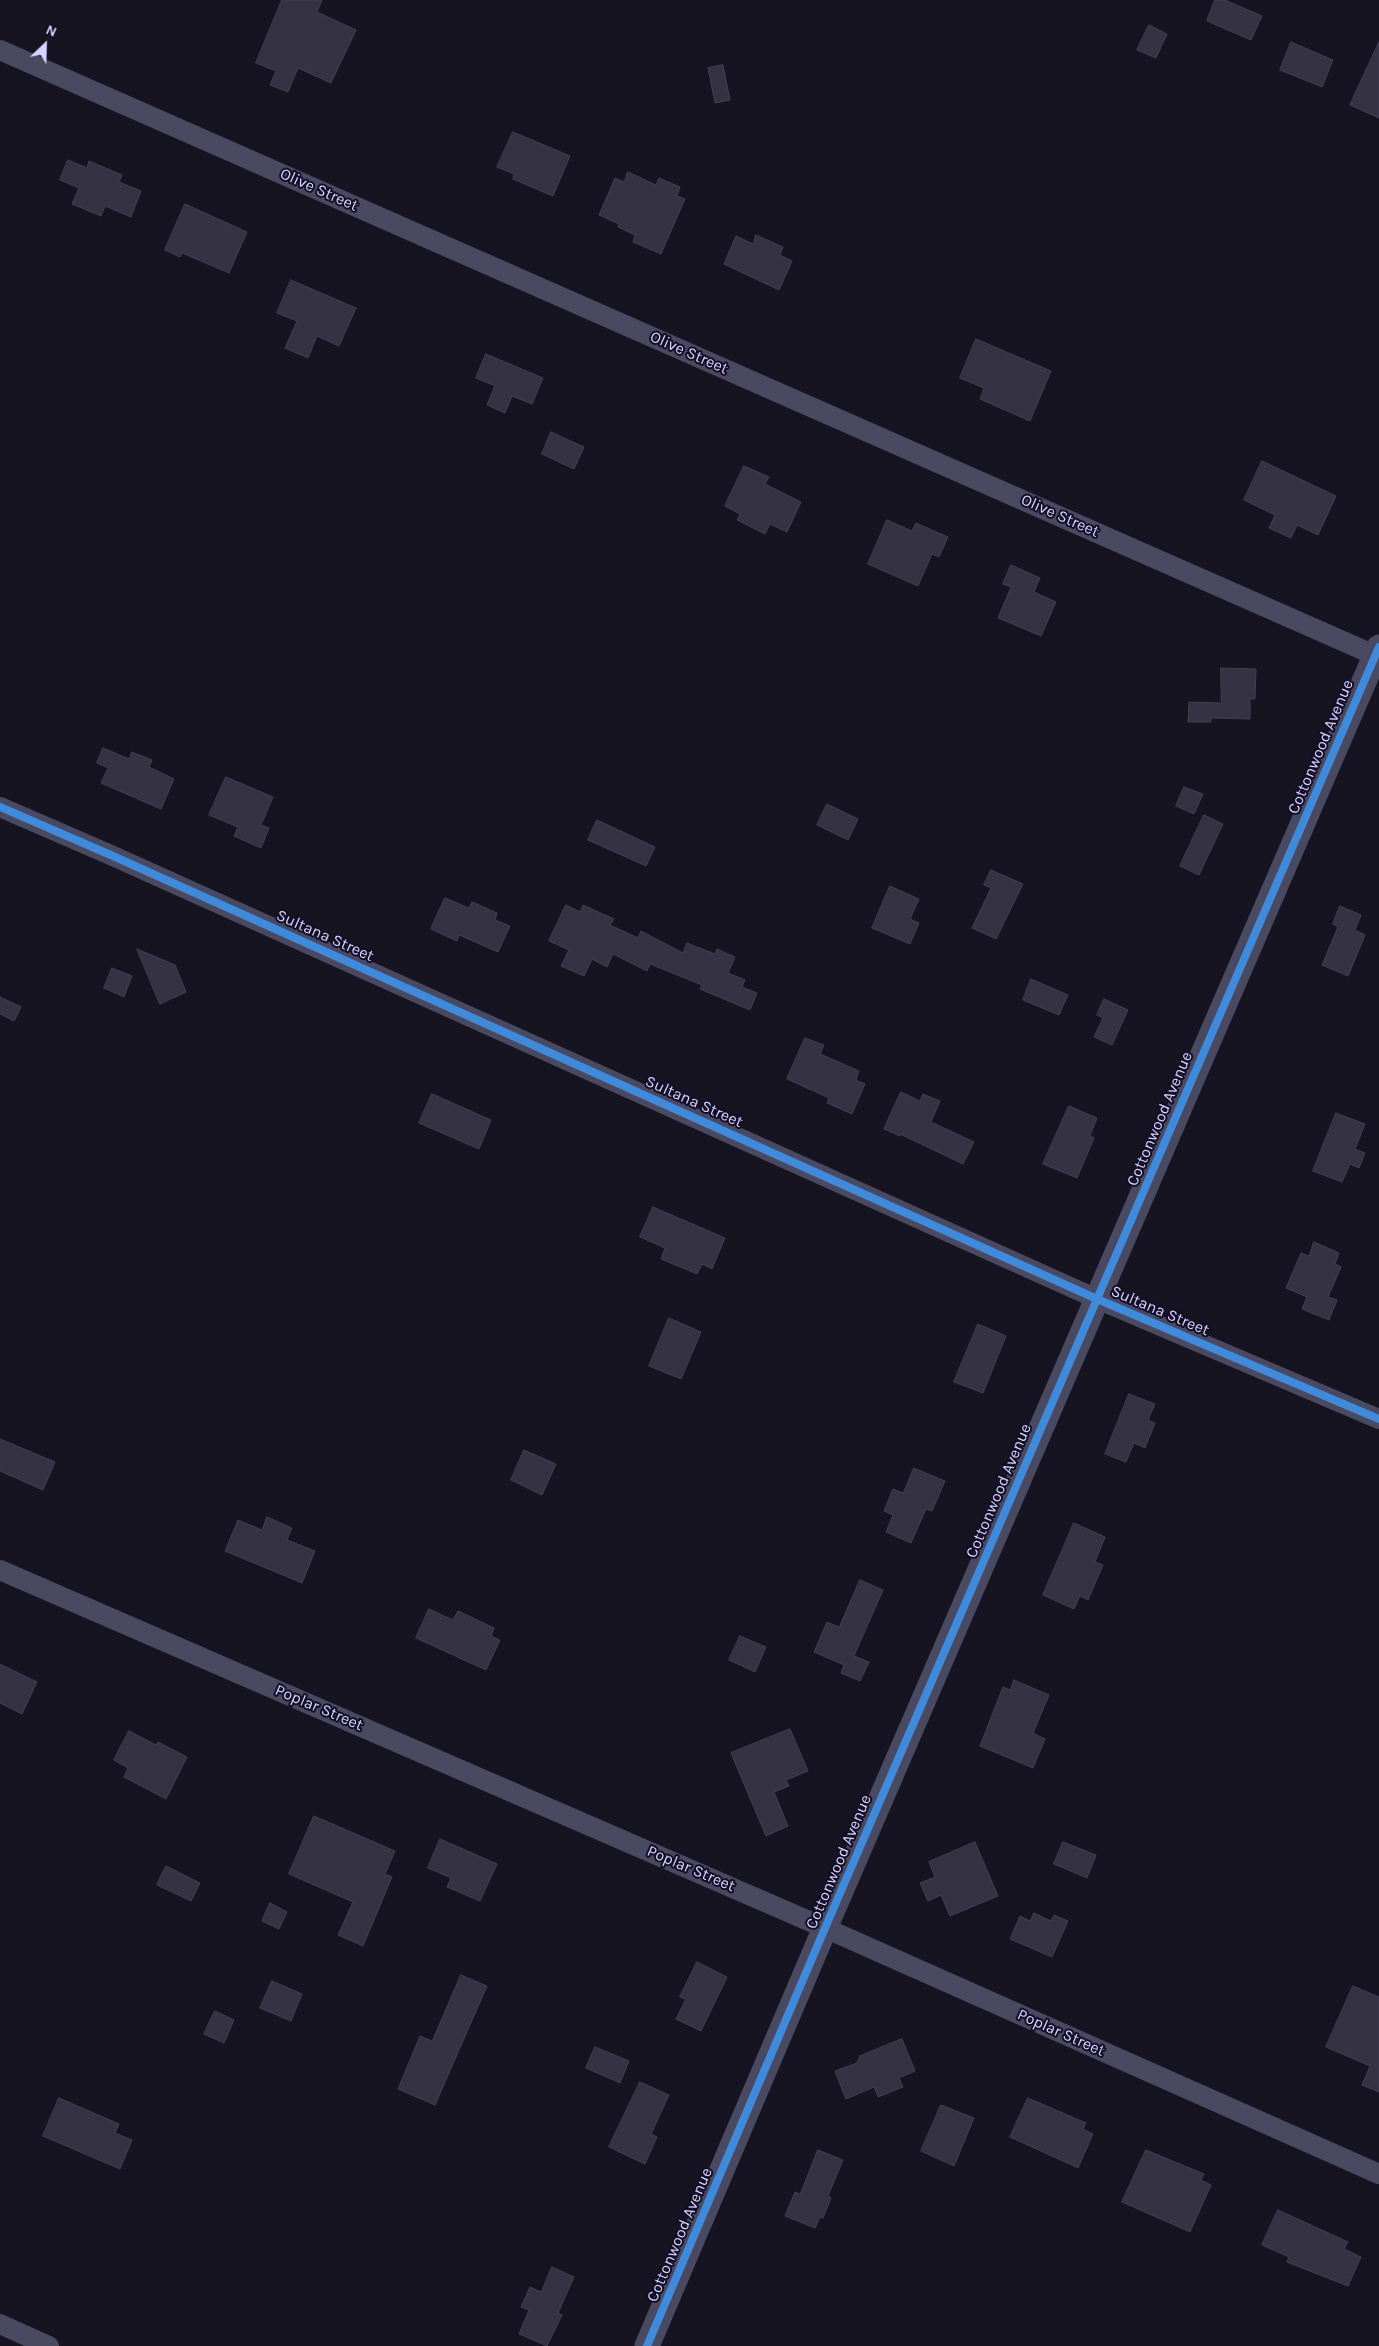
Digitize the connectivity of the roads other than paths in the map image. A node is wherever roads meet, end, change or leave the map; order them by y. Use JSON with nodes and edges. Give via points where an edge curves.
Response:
{"nodes":[{"id":1,"x":0,"y":50,"type":"edge"},
{"id":2,"x":1378,"y":653,"type":"edge"},
{"id":3,"x":0,"y":807,"type":"edge"},
{"id":4,"x":1097,"y":1299,"type":"junction"},
{"id":5,"x":1379,"y":1419,"type":"edge"},
{"id":6,"x":0,"y":1570,"type":"edge"},
{"id":7,"x":825,"y":1928,"type":"junction"},
{"id":8,"x":1379,"y":2174,"type":"edge"},
{"id":9,"x":0,"y":2324,"type":"edge"},
{"id":10,"x":49,"y":2346,"type":"edge"},
{"id":11,"x":647,"y":2346,"type":"edge"}],
"edges":[{"from":1,"to":2,"type":"street","name":"Olive Street"},
{"from":2,"to":4,"type":"street","name":"Cottonwood Avenue"},
{"from":3,"to":4,"type":"street","name":"Sultana Street"},
{"from":4,"to":5,"type":"street","name":"Sultana Street"},
{"from":4,"to":7,"type":"street","name":"Cottonwood Avenue"},
{"from":6,"to":7,"type":"street","name":"Poplar Street"},
{"from":7,"to":8,"type":"street","name":"Poplar Street"},
{"from":7,"to":11,"type":"street","name":"Cottonwood Avenue"},
{"from":9,"to":10,"type":"street"}]}
